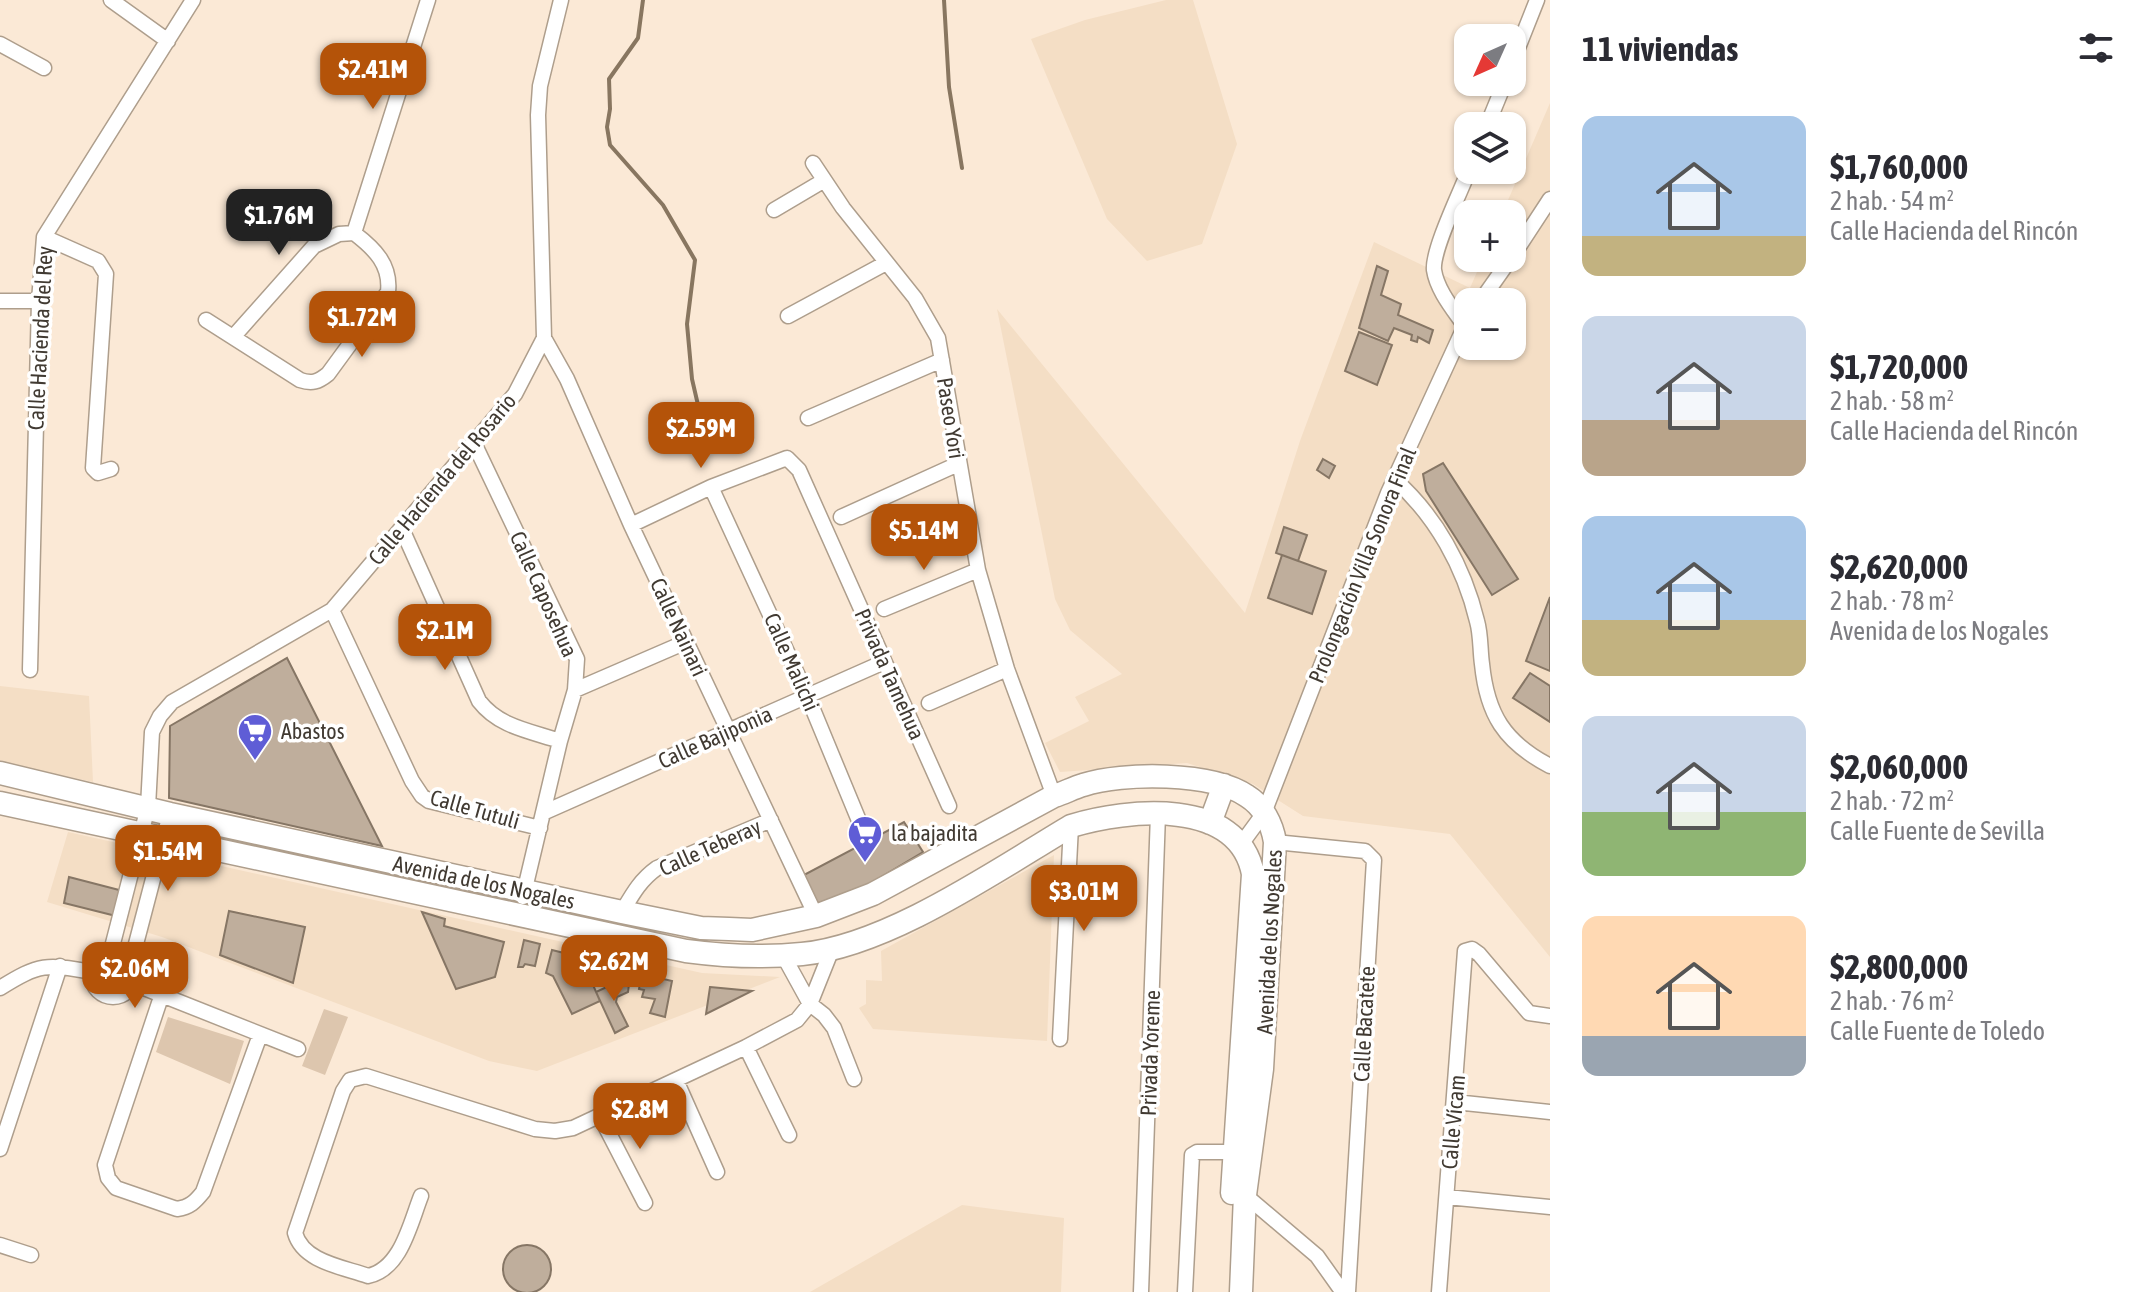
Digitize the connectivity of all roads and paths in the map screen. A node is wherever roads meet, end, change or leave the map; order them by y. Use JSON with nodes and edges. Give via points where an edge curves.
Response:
{"nodes":[{"id":1,"x":111,"y":0,"type":"edge"},
{"id":2,"x":193,"y":0,"type":"edge"},
{"id":3,"x":428,"y":0,"type":"edge"},
{"id":4,"x":561,"y":0,"type":"edge"},
{"id":5,"x":1537,"y":0,"type":"edge"},
{"id":6,"x":1526,"y":28,"type":"edge"},
{"id":7,"x":168,"y":41,"type":"junction"},
{"id":8,"x":0,"y":44,"type":"edge"},
{"id":9,"x":44,"y":68,"type":"dead end"},
{"id":10,"x":813,"y":163,"type":"dead end"},
{"id":11,"x":823,"y":181,"type":"junction"},
{"id":12,"x":1464,"y":184,"type":"edge"},
{"id":13,"x":1550,"y":199,"type":"edge"},
{"id":14,"x":774,"y":210,"type":"dead end"},
{"id":15,"x":354,"y":233,"type":"junction"},
{"id":16,"x":1526,"y":236,"type":"edge"},
{"id":17,"x":44,"y":237,"type":"junction"},
{"id":18,"x":886,"y":263,"type":"junction"},
{"id":19,"x":0,"y":301,"type":"edge"},
{"id":20,"x":39,"y":301,"type":"junction"},
{"id":21,"x":1454,"y":308,"type":"edge"},
{"id":22,"x":788,"y":316,"type":"dead end"},
{"id":23,"x":206,"y":320,"type":"dead end"},
{"id":24,"x":234,"y":336,"type":"junction"},
{"id":25,"x":544,"y":338,"type":"junction"},
{"id":26,"x":1454,"y":348,"type":"edge"},
{"id":27,"x":942,"y":360,"type":"junction"},
{"id":28,"x":808,"y":418,"type":"dead end"},
{"id":29,"x":474,"y":443,"type":"junction"},
{"id":30,"x":958,"y":464,"type":"junction"},
{"id":31,"x":111,"y":469,"type":"dead end"},
{"id":32,"x":1394,"y":479,"type":"junction"},
{"id":33,"x":711,"y":487,"type":"junction"},
{"id":34,"x":841,"y":517,"type":"dead end"},
{"id":35,"x":631,"y":525,"type":"junction"},
{"id":36,"x":402,"y":529,"type":"junction"},
{"id":37,"x":978,"y":570,"type":"junction"},
{"id":38,"x":884,"y":609,"type":"dead end"},
{"id":39,"x":332,"y":610,"type":"junction"},
{"id":40,"x":686,"y":642,"type":"junction"},
{"id":41,"x":884,"y":662,"type":"junction"},
{"id":42,"x":1007,"y":669,"type":"junction"},
{"id":43,"x":30,"y":670,"type":"dead end"},
{"id":44,"x":575,"y":690,"type":"junction"},
{"id":45,"x":807,"y":695,"type":"junction"},
{"id":46,"x":929,"y":703,"type":"dead end"},
{"id":47,"x":729,"y":732,"type":"junction"},
{"id":48,"x":560,"y":741,"type":"junction"},
{"id":49,"x":1550,"y":766,"type":"edge"},
{"id":50,"x":0,"y":773,"type":"edge"},
{"id":51,"x":1224,"y":785,"type":"junction"},
{"id":52,"x":1054,"y":796,"type":"junction"},
{"id":53,"x":0,"y":803,"type":"edge"},
{"id":54,"x":949,"y":806,"type":"dead end"},
{"id":55,"x":148,"y":807,"type":"junction"},
{"id":56,"x":545,"y":812,"type":"junction"},
{"id":57,"x":1264,"y":813,"type":"junction"},
{"id":58,"x":170,"y":814,"type":"junction"},
{"id":59,"x":1158,"y":814,"type":"junction"},
{"id":60,"x":771,"y":820,"type":"junction"},
{"id":61,"x":1210,"y":823,"type":"junction"},
{"id":62,"x":1071,"y":826,"type":"junction"},
{"id":63,"x":540,"y":828,"type":"junction"},
{"id":64,"x":152,"y":837,"type":"junction"},
{"id":65,"x":867,"y":840,"type":"dead end"},
{"id":66,"x":1275,"y":842,"type":"junction"},
{"id":67,"x":1242,"y":843,"type":"junction"},
{"id":68,"x":525,"y":891,"type":"junction"},
{"id":69,"x":622,"y":912,"type":"junction"},
{"id":70,"x":520,"y":915,"type":"junction"},
{"id":71,"x":816,"y":916,"type":"junction"},
{"id":72,"x":832,"y":949,"type":"junction"},
{"id":73,"x":110,"y":955,"type":"junction"},
{"id":74,"x":783,"y":955,"type":"junction"},
{"id":75,"x":131,"y":963,"type":"junction"},
{"id":76,"x":60,"y":966,"type":"junction"},
{"id":77,"x":92,"y":972,"type":"junction"},
{"id":78,"x":134,"y":984,"type":"junction"},
{"id":79,"x":0,"y":988,"type":"edge"},
{"id":80,"x":161,"y":997,"type":"junction"},
{"id":81,"x":810,"y":1004,"type":"junction"},
{"id":82,"x":1550,"y":1016,"type":"edge"},
{"id":83,"x":260,"y":1035,"type":"junction"},
{"id":84,"x":1060,"y":1039,"type":"dead end"},
{"id":85,"x":746,"y":1047,"type":"junction"},
{"id":86,"x":298,"y":1049,"type":"dead end"},
{"id":87,"x":854,"y":1079,"type":"dead end"},
{"id":88,"x":676,"y":1080,"type":"junction"},
{"id":89,"x":1455,"y":1102,"type":"junction"},
{"id":90,"x":1550,"y":1112,"type":"edge"},
{"id":91,"x":600,"y":1116,"type":"junction"},
{"id":92,"x":4,"y":1126,"type":"edge"},
{"id":93,"x":789,"y":1135,"type":"dead end"},
{"id":94,"x":0,"y":1149,"type":"edge"},
{"id":95,"x":1233,"y":1152,"type":"junction"},
{"id":96,"x":717,"y":1172,"type":"dead end"},
{"id":97,"x":1245,"y":1195,"type":"junction"},
{"id":98,"x":421,"y":1196,"type":"dead end"},
{"id":99,"x":1447,"y":1197,"type":"junction"},
{"id":100,"x":645,"y":1203,"type":"dead end"},
{"id":101,"x":1550,"y":1207,"type":"edge"},
{"id":102,"x":0,"y":1245,"type":"edge"},
{"id":103,"x":31,"y":1255,"type":"dead end"},
{"id":104,"x":1141,"y":1292,"type":"edge"},
{"id":105,"x":1185,"y":1292,"type":"edge"},
{"id":106,"x":1227,"y":1292,"type":"edge"},
{"id":107,"x":1241,"y":1292,"type":"edge"},
{"id":108,"x":1348,"y":1292,"type":"edge"},
{"id":109,"x":1439,"y":1292,"type":"edge"}],
"edges":[{"from":1,"to":7,"type":"street"},
{"from":2,"to":7,"type":"street","name":"Calle Hacienda del Rey"},
{"from":3,"to":15,"type":"street"},
{"from":4,"to":25,"type":"street","name":"Calle Hacienda del Rosario","via":[[538,115]]},
{"from":5,"to":6,"type":"street"},
{"from":7,"to":17,"type":"street","name":"Calle Hacienda del Rey"},
{"from":8,"to":9,"type":"street"},
{"from":10,"to":11,"type":"street","name":"Paseo Yori"},
{"from":11,"to":14,"type":"street"},
{"from":11,"to":18,"type":"street","name":"Paseo Yori"},
{"from":12,"to":21,"type":"street","via":[[1434,267]]},
{"from":13,"to":16,"type":"street"},
{"from":15,"to":24,"type":"street","via":[[314,246]]},
{"from":15,"to":24,"type":"street","via":[[386,266],[388,292],[328,374],[310,383],[300,380]]},
{"from":17,"to":20,"type":"street","name":"Calle Hacienda del Rey"},
{"from":17,"to":31,"type":"street","via":[[98,261],[106,274],[93,468],[98,473]]},
{"from":18,"to":22,"type":"street"},
{"from":18,"to":27,"type":"street","name":"Paseo Yori","via":[[929,319]]},
{"from":19,"to":20,"type":"street"},
{"from":20,"to":43,"type":"street","name":"Calle Hacienda del Rey"},
{"from":23,"to":24,"type":"street"},
{"from":25,"to":29,"type":"street","name":"Calle Hacienda del Rosario","via":[[515,394]]},
{"from":25,"to":35,"type":"street","name":"Calle Nainari"},
{"from":26,"to":32,"type":"street","name":"Prolongación Villa Sonora Final"},
{"from":27,"to":28,"type":"street"},
{"from":27,"to":30,"type":"street","name":"Paseo Yori"},
{"from":29,"to":36,"type":"street","name":"Calle Hacienda del Rosario"},
{"from":29,"to":44,"type":"street","name":"Calle Caposehua","via":[[577,659]]},
{"from":30,"to":34,"type":"street"},
{"from":30,"to":37,"type":"street","name":"Paseo Yori"},
{"from":32,"to":49,"type":"street","via":[[1439,530],[1464,579],[1478,626],[1491,710],[1514,742]]},
{"from":32,"to":57,"type":"street","name":"Prolongación Villa Sonora Final"},
{"from":33,"to":35,"type":"street"},
{"from":33,"to":41,"type":"street","name":"Privada Tamehua","via":[[787,458],[799,470]]},
{"from":33,"to":45,"type":"street","name":"Calle Malichi"},
{"from":35,"to":40,"type":"street","name":"Calle Nainari"},
{"from":36,"to":39,"type":"street","name":"Calle Hacienda del Rosario"},
{"from":36,"to":48,"type":"street","via":[[479,701],[501,722]]},
{"from":37,"to":38,"type":"street"},
{"from":37,"to":42,"type":"street","name":"Paseo Yori"},
{"from":39,"to":55,"type":"street","name":"Calle Hacienda del Rosario","via":[[172,702],[152,732]]},
{"from":39,"to":63,"type":"street","name":"Calle Tutuli","via":[[422,796]]},
{"from":40,"to":44,"type":"street"},
{"from":40,"to":47,"type":"street","name":"Calle Nainari"},
{"from":41,"to":45,"type":"street","name":"Calle Bajiponia"},
{"from":41,"to":54,"type":"street","name":"Privada Tamehua"},
{"from":42,"to":46,"type":"street"},
{"from":42,"to":52,"type":"street","name":"Paseo Yori"},
{"from":44,"to":48,"type":"street","name":"Calle Caposehua"},
{"from":45,"to":47,"type":"street","name":"Calle Bajiponia"},
{"from":45,"to":65,"type":"street","name":"Calle Malichi"},
{"from":47,"to":56,"type":"street","name":"Calle Bajiponia"},
{"from":47,"to":60,"type":"street","name":"Calle Nainari"},
{"from":48,"to":56,"type":"street","name":"Calle Caposehua"},
{"from":50,"to":55,"type":"main road","name":"Avenida de los Nogales"},
{"from":51,"to":52,"type":"main road","name":"Avenida de los Nogales","via":[[1177,778],[1113,779]]},
{"from":51,"to":57,"type":"main road","name":"Avenida de los Nogales","via":[[1246,795]]},
{"from":51,"to":61,"type":"main road"},
{"from":52,"to":71,"type":"main road","name":"Avenida de los Nogales","via":[[901,881]]},
{"from":53,"to":64,"type":"main road","name":"Avenida de los Nogales"},
{"from":55,"to":58,"type":"main road","name":"Avenida de los Nogales"},
{"from":55,"to":64,"type":"street","name":"Calle Hacienda del Rosario"},
{"from":56,"to":63,"type":"street","name":"Calle Caposehua"},
{"from":57,"to":66,"type":"main road","name":"Avenida de los Nogales"},
{"from":57,"to":67,"type":"street","name":"Prolongación Villa Sonora Final"},
{"from":58,"to":64,"type":"street"},
{"from":58,"to":68,"type":"main road","name":"Avenida de los Nogales"},
{"from":59,"to":61,"type":"main road","name":"Avenida de los Nogales"},
{"from":59,"to":62,"type":"main road","name":"Avenida de los Nogales","via":[[1118,815]]},
{"from":59,"to":104,"type":"street","name":"Privada Yoreme"},
{"from":60,"to":69,"type":"street","name":"Calle Teberay","via":[[657,868]]},
{"from":60,"to":71,"type":"street","name":"Calle Nainari"},
{"from":61,"to":67,"type":"main road","name":"Avenida de los Nogales"},
{"from":62,"to":72,"type":"main road","name":"Avenida de los Nogales","via":[[914,917]]},
{"from":62,"to":84,"type":"street"},
{"from":63,"to":68,"type":"street","name":"Calle Caposehua"},
{"from":64,"to":70,"type":"main road","name":"Avenida de los Nogales"},
{"from":64,"to":73,"type":"street"},
{"from":64,"to":75,"type":"street"},
{"from":66,"to":97,"type":"main road","name":"Avenida de los Nogales","via":[[1262,1069]]},
{"from":66,"to":108,"type":"street","name":"Calle Bacatete","via":[[1365,851],[1374,860]]},
{"from":67,"to":95,"type":"main road","name":"Avenida de los Nogales","via":[[1251,860],[1253,889]]},
{"from":68,"to":69,"type":"main road","name":"Avenida de los Nogales"},
{"from":68,"to":70,"type":"street","name":"Calle Caposehua"},
{"from":69,"to":71,"type":"main road","name":"Avenida de los Nogales","via":[[701,928],[752,930]]},
{"from":70,"to":74,"type":"main road","name":"Avenida de los Nogales","via":[[686,951]]},
{"from":72,"to":74,"type":"main road","name":"Avenida de los Nogales"},
{"from":72,"to":81,"type":"street"},
{"from":73,"to":75,"type":"street"},
{"from":73,"to":77,"type":"street"},
{"from":74,"to":81,"type":"street"},
{"from":75,"to":78,"type":"street"},
{"from":76,"to":77,"type":"street"},
{"from":76,"to":79,"type":"street","via":[[27,971]]},
{"from":76,"to":92,"type":"street"},
{"from":77,"to":78,"type":"street","via":[[92,982],[107,997],[118,998]]},
{"from":78,"to":80,"type":"street"},
{"from":80,"to":83,"type":"street"},
{"from":80,"to":83,"type":"street","via":[[105,1165],[116,1188],[177,1209],[196,1201]]},
{"from":81,"to":85,"type":"street","via":[[797,1020]]},
{"from":81,"to":87,"type":"street","via":[[834,1028]]},
{"from":82,"to":89,"type":"street","name":"Calle Vícam","via":[[1529,1013],[1479,954],[1465,951]]},
{"from":83,"to":86,"type":"street"},
{"from":85,"to":88,"type":"street"},
{"from":85,"to":93,"type":"street"},
{"from":88,"to":91,"type":"street"},
{"from":88,"to":96,"type":"street"},
{"from":89,"to":90,"type":"street"},
{"from":89,"to":99,"type":"street","name":"Calle Vícam"},
{"from":91,"to":98,"type":"street","via":[[573,1128],[535,1129],[366,1076],[350,1080],[295,1233],[298,1241],[310,1255],[368,1276],[376,1274],[393,1263]]},
{"from":91,"to":100,"type":"street"},
{"from":92,"to":94,"type":"street"},
{"from":95,"to":105,"type":"street","via":[[1197,1152],[1191,1158]]},
{"from":95,"to":106,"type":"main road","name":"Avenida de los Nogales"},
{"from":97,"to":107,"type":"main road","name":"Avenida de los Nogales"},
{"from":97,"to":108,"type":"street","via":[[1317,1256]]},
{"from":99,"to":101,"type":"street"},
{"from":99,"to":109,"type":"street","name":"Calle Vícam"},
{"from":102,"to":103,"type":"street"}]}
